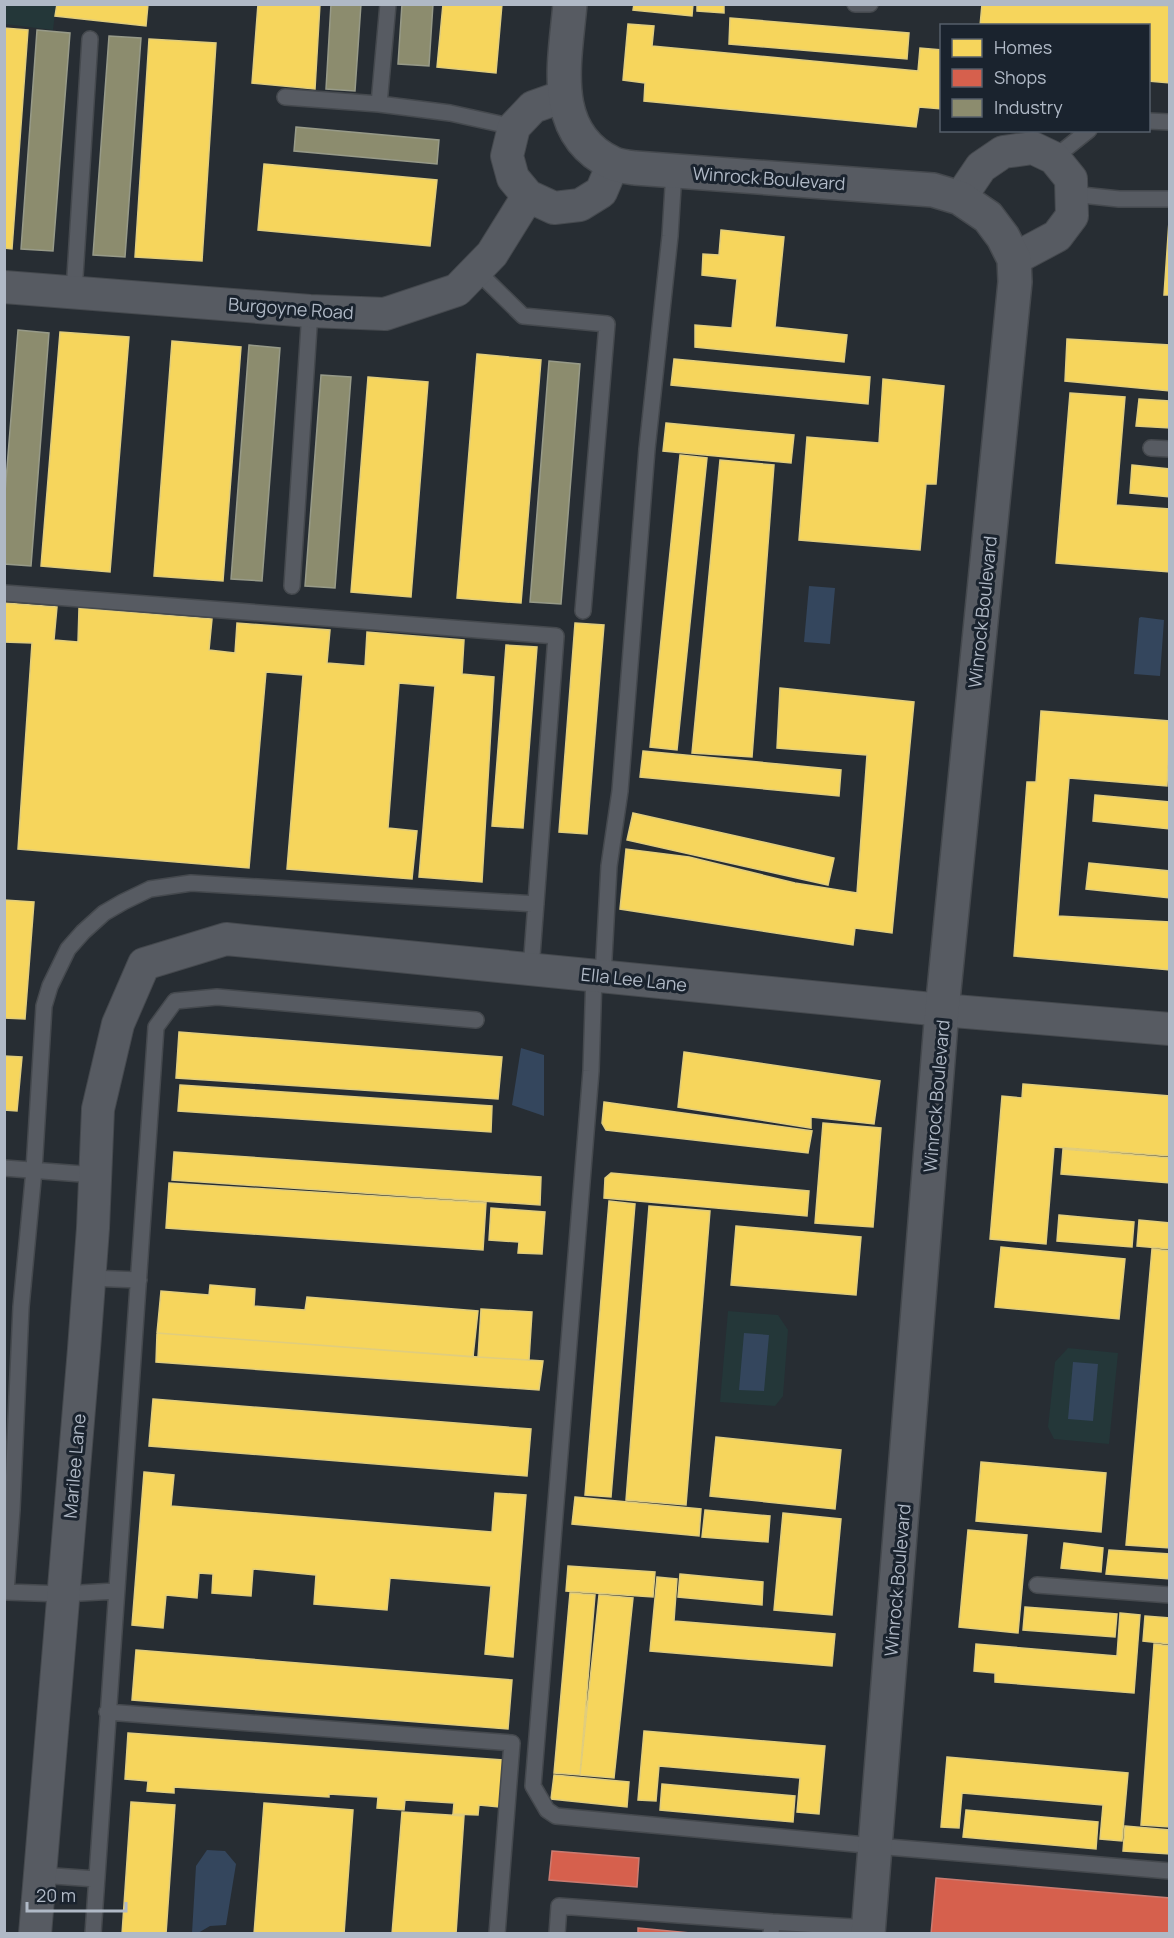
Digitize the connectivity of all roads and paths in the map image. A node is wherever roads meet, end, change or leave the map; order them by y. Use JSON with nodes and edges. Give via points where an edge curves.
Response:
{"nodes":[{"id":1,"x":387,"y":4,"type":"edge"},
{"id":2,"x":570,"y":4,"type":"edge"},
{"id":3,"x":855,"y":4,"type":"edge"},
{"id":4,"x":870,"y":4,"type":"edge"},
{"id":5,"x":90,"y":39,"type":"dead end"},
{"id":6,"x":564,"y":96,"type":"junction"},
{"id":7,"x":285,"y":97,"type":"dead end"},
{"id":8,"x":379,"y":104,"type":"junction"},
{"id":9,"x":1150,"y":120,"type":"edge"},
{"id":10,"x":1170,"y":122,"type":"edge"},
{"id":11,"x":514,"y":127,"type":"junction"},
{"id":12,"x":1086,"y":132,"type":"edge"},
{"id":13,"x":1054,"y":158,"type":"junction"},
{"id":14,"x":613,"y":164,"type":"junction"},
{"id":15,"x":674,"y":171,"type":"junction"},
{"id":16,"x":1072,"y":194,"type":"junction"},
{"id":17,"x":528,"y":196,"type":"junction"},
{"id":18,"x":960,"y":198,"type":"junction"},
{"id":19,"x":1170,"y":199,"type":"edge"},
{"id":20,"x":1014,"y":259,"type":"junction"},
{"id":21,"x":476,"y":270,"type":"junction"},
{"id":22,"x":5,"y":292,"type":"edge"},
{"id":23,"x":74,"y":292,"type":"junction"},
{"id":24,"x":310,"y":311,"type":"junction"},
{"id":25,"x":1151,"y":448,"type":"dead end"},
{"id":26,"x":1170,"y":449,"type":"edge"},
{"id":27,"x":291,"y":586,"type":"dead end"},
{"id":28,"x":4,"y":593,"type":"edge"},
{"id":29,"x":583,"y":610,"type":"dead end"},
{"id":30,"x":536,"y":904,"type":"junction"},
{"id":31,"x":531,"y":969,"type":"junction"},
{"id":32,"x":598,"y":975,"type":"junction"},
{"id":33,"x":127,"y":1002,"type":"joint"},
{"id":34,"x":942,"y":1010,"type":"junction"},
{"id":35,"x":476,"y":1020,"type":"dead end"},
{"id":36,"x":1170,"y":1029,"type":"edge"},
{"id":37,"x":4,"y":1168,"type":"edge"},
{"id":38,"x":34,"y":1170,"type":"junction"},
{"id":39,"x":95,"y":1175,"type":"junction"},
{"id":40,"x":90,"y":1278,"type":"junction"},
{"id":41,"x":138,"y":1280,"type":"junction"},
{"id":42,"x":8,"y":1508,"type":"edge"},
{"id":43,"x":1037,"y":1585,"type":"dead end"},
{"id":44,"x":116,"y":1590,"type":"junction"},
{"id":45,"x":63,"y":1594,"type":"junction"},
{"id":46,"x":1170,"y":1595,"type":"edge"},
{"id":47,"x":107,"y":1712,"type":"junction"},
{"id":48,"x":876,"y":1846,"type":"junction"},
{"id":49,"x":1170,"y":1871,"type":"edge"},
{"id":50,"x":40,"y":1875,"type":"junction"},
{"id":51,"x":96,"y":1880,"type":"junction"},
{"id":52,"x":771,"y":1928,"type":"edge"},
{"id":53,"x":869,"y":1931,"type":"edge"},
{"id":54,"x":35,"y":1934,"type":"edge"},
{"id":55,"x":93,"y":1934,"type":"edge"},
{"id":56,"x":497,"y":1934,"type":"edge"},
{"id":57,"x":557,"y":1934,"type":"edge"}],
"edges":[{"from":1,"to":8,"type":"lane"},
{"from":2,"to":6,"type":"street","name":"Winrock Boulevard"},
{"from":3,"to":4,"type":"lane"},
{"from":5,"to":23,"type":"lane"},
{"from":6,"to":11,"type":"street","via":[[533,107]]},
{"from":6,"to":14,"type":"street","name":"Winrock Boulevard","via":[[571,122],[589,148]]},
{"from":7,"to":8,"type":"lane"},
{"from":8,"to":11,"type":"lane","via":[[450,113]]},
{"from":9,"to":10,"type":"lane"},
{"from":11,"to":17,"type":"street","via":[[507,156],[513,178]]},
{"from":12,"to":13,"type":"lane"},
{"from":13,"to":16,"type":"street","via":[[1071,179]]},
{"from":13,"to":18,"type":"street","via":[[1033,148],[1003,152],[981,167]]},
{"from":14,"to":15,"type":"street","name":"Winrock Boulevard"},
{"from":14,"to":17,"type":"street","via":[[601,192],[580,205],[554,208]]},
{"from":15,"to":18,"type":"street","name":"Winrock Boulevard","via":[[933,190]]},
{"from":15,"to":32,"type":"lane","via":[[620,790]]},
{"from":16,"to":19,"type":"lane"},
{"from":16,"to":20,"type":"street","via":[[1072,216],[1057,236]]},
{"from":17,"to":21,"type":"street","name":"Burgoyne Road","via":[[492,254]]},
{"from":18,"to":20,"type":"street","name":"Winrock Boulevard","via":[[988,217]]},
{"from":20,"to":34,"type":"street","name":"Winrock Boulevard","via":[[1014,294]]},
{"from":21,"to":24,"type":"street","name":"Burgoyne Road","via":[[457,290],[385,314]]},
{"from":21,"to":29,"type":"lane","via":[[523,316],[607,324]]},
{"from":22,"to":23,"type":"street","name":"Burgoyne Road"},
{"from":23,"to":24,"type":"street","name":"Burgoyne Road"},
{"from":24,"to":27,"type":"lane"},
{"from":25,"to":26,"type":"lane"},
{"from":28,"to":30,"type":"lane","via":[[556,636]]},
{"from":30,"to":31,"type":"lane"},
{"from":30,"to":38,"type":"lane","via":[[191,883],[150,889],[123,902],[104,913],[68,949],[50,986],[44,1006]]},
{"from":31,"to":32,"type":"street","name":"Ella Lee Lane"},
{"from":31,"to":33,"type":"street","name":"Ella Lee Lane","via":[[226,939],[144,964]]},
{"from":32,"to":34,"type":"street","name":"Ella Lee Lane"},
{"from":32,"to":48,"type":"lane","via":[[533,1786],[547,1810],[556,1816]]},
{"from":33,"to":39,"type":"street","name":"Marilee Lane","via":[[98,1109]]},
{"from":34,"to":36,"type":"street","name":"Ella Lee Lane"},
{"from":34,"to":48,"type":"street","name":"Winrock Boulevard"},
{"from":35,"to":41,"type":"lane","via":[[217,997],[176,1000],[156,1028]]},
{"from":37,"to":38,"type":"lane"},
{"from":38,"to":39,"type":"lane"},
{"from":38,"to":42,"type":"lane"},
{"from":39,"to":40,"type":"street","name":"Marilee Lane"},
{"from":40,"to":41,"type":"lane"},
{"from":40,"to":45,"type":"street","name":"Marilee Lane"},
{"from":41,"to":44,"type":"lane"},
{"from":42,"to":45,"type":"lane","via":[[6,1592]]},
{"from":43,"to":46,"type":"lane"},
{"from":44,"to":45,"type":"lane"},
{"from":44,"to":47,"type":"lane"},
{"from":45,"to":50,"type":"street","name":"Marilee Lane"},
{"from":47,"to":51,"type":"lane"},
{"from":47,"to":56,"type":"lane","via":[[512,1743]]},
{"from":48,"to":49,"type":"lane"},
{"from":48,"to":53,"type":"street","name":"Winrock Boulevard"},
{"from":50,"to":51,"type":"lane"},
{"from":50,"to":54,"type":"street","name":"Marilee Lane"},
{"from":51,"to":55,"type":"lane"},
{"from":52,"to":53,"type":"lane"},
{"from":52,"to":57,"type":"lane","via":[[559,1906]]}]}
